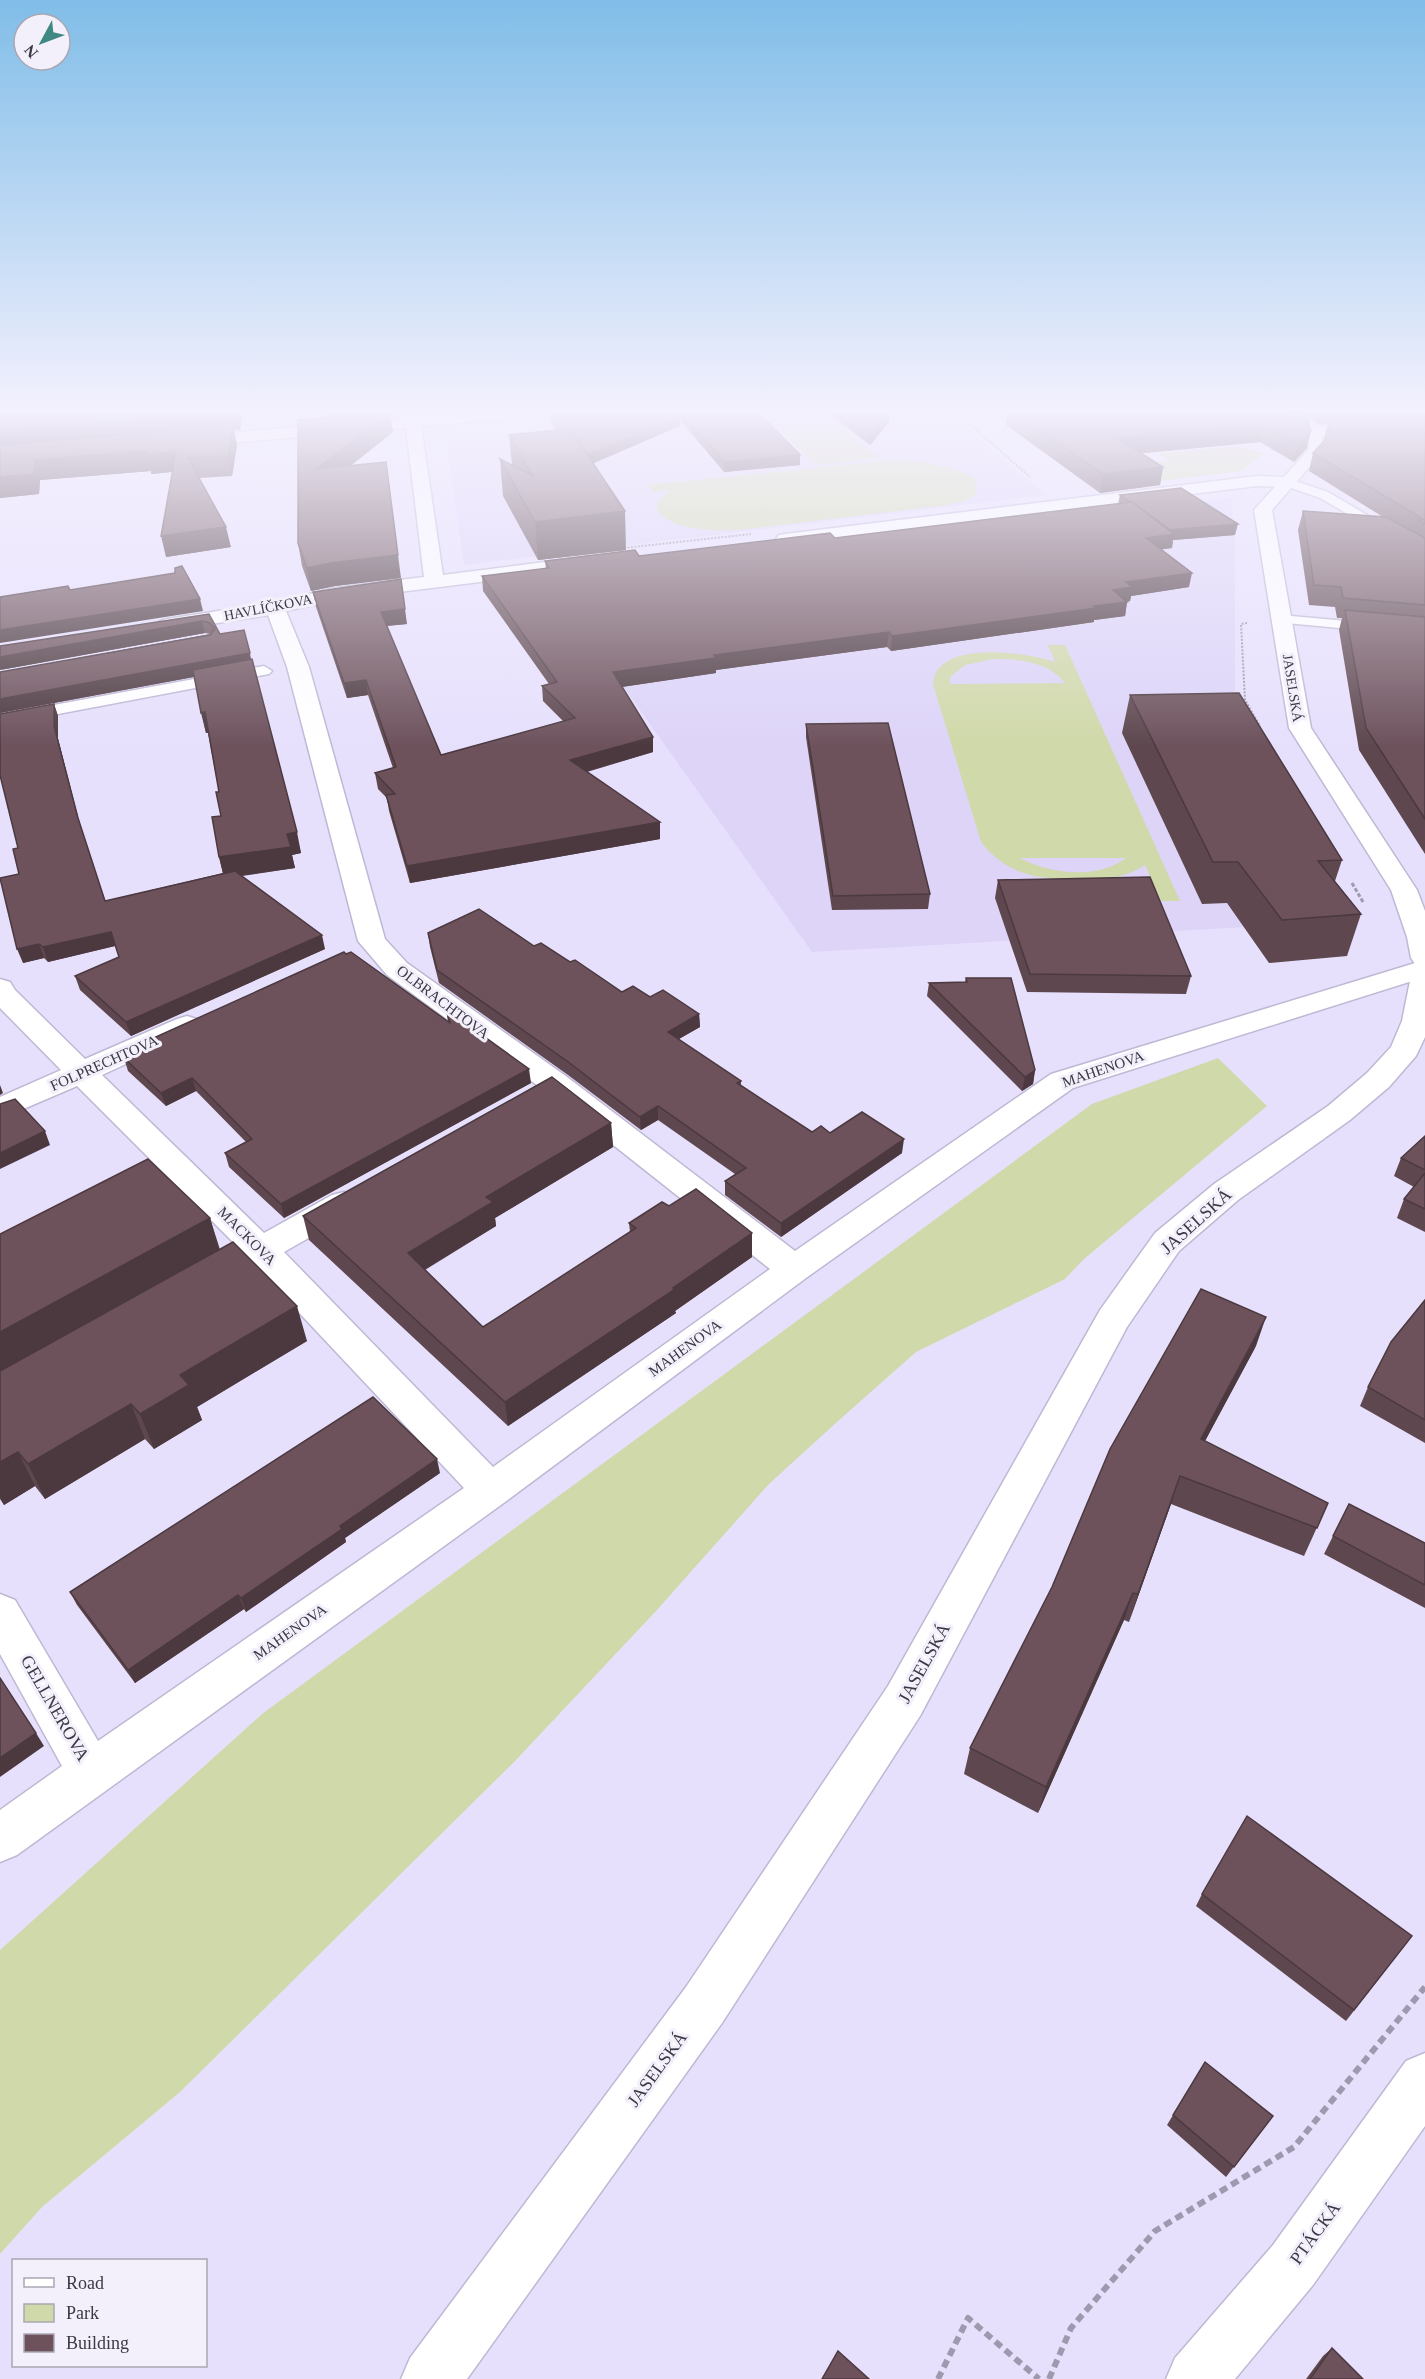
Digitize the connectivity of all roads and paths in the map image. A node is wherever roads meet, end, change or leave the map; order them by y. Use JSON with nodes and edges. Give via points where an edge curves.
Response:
{"nodes":[{"id":1,"x":427,"y":525,"type":"edge"},
{"id":2,"x":898,"y":525,"type":"edge"},
{"id":3,"x":1265,"y":525,"type":"edge"},
{"id":4,"x":1375,"y":525,"type":"edge"},
{"id":5,"x":768,"y":541,"type":"edge"},
{"id":6,"x":1412,"y":547,"type":"junction"},
{"id":7,"x":1397,"y":548,"type":"edge"},
{"id":8,"x":1425,"y":555,"type":"edge"},
{"id":9,"x":605,"y":561,"type":"edge"},
{"id":10,"x":434,"y":581,"type":"junction"},
{"id":11,"x":1357,"y":609,"type":"edge"},
{"id":12,"x":260,"y":617,"type":"junction"},
{"id":13,"x":1280,"y":619,"type":"junction"},
{"id":14,"x":1365,"y":626,"type":"junction"},
{"id":15,"x":149,"y":628,"type":"edge"},
{"id":16,"x":1425,"y":632,"type":"edge"},
{"id":17,"x":264,"y":671,"type":"dead end"},
{"id":18,"x":0,"y":720,"type":"edge"},
{"id":19,"x":1425,"y":958,"type":"edge"},
{"id":20,"x":1425,"y":968,"type":"edge"},
{"id":21,"x":1425,"y":976,"type":"edge"},
{"id":22,"x":0,"y":988,"type":"edge"},
{"id":23,"x":212,"y":1014,"type":"edge"},
{"id":24,"x":83,"y":1072,"type":"junction"},
{"id":25,"x":556,"y":1084,"type":"junction"},
{"id":26,"x":525,"y":1102,"type":"edge"},
{"id":27,"x":0,"y":1109,"type":"edge"},
{"id":28,"x":373,"y":1187,"type":"edge"},
{"id":29,"x":261,"y":1250,"type":"junction"},
{"id":30,"x":794,"y":1269,"type":"junction"},
{"id":31,"x":219,"y":1273,"type":"edge"},
{"id":32,"x":491,"y":1490,"type":"junction"},
{"id":33,"x":0,"y":1613,"type":"edge"},
{"id":34,"x":91,"y":1773,"type":"junction"},
{"id":35,"x":0,"y":1838,"type":"edge"},
{"id":36,"x":1425,"y":1987,"type":"edge"},
{"id":37,"x":1425,"y":2080,"type":"edge"},
{"id":38,"x":430,"y":2379,"type":"edge"},
{"id":39,"x":938,"y":2379,"type":"edge"},
{"id":40,"x":1039,"y":2379,"type":"edge"},
{"id":41,"x":1049,"y":2379,"type":"edge"},
{"id":42,"x":1196,"y":2379,"type":"edge"}],
"edges":[{"from":1,"to":10,"type":"street"},
{"from":2,"to":5,"type":"street"},
{"from":3,"to":13,"type":"street","name":"JASELSKÁ"},
{"from":4,"to":6,"type":"lane"},
{"from":6,"to":7,"type":"lane"},
{"from":6,"to":8,"type":"lane"},
{"from":9,"to":10,"type":"street","name":"HAVLÍČKOVA"},
{"from":10,"to":12,"type":"street","name":"HAVLÍČKOVA","via":[[335,594]]},
{"from":11,"to":14,"type":"lane"},
{"from":12,"to":15,"type":"street","name":"HAVLÍČKOVA"},
{"from":12,"to":25,"type":"street","name":"OLBRACHTOVA","via":[[298,667],[361,946]]},
{"from":13,"to":14,"type":"lane"},
{"from":13,"to":19,"type":"street","name":"JASELSKÁ","via":[[1300,728],[1404,890]]},
{"from":14,"to":16,"type":"lane"},
{"from":17,"to":18,"type":"lane"},
{"from":20,"to":30,"type":"street","name":"MAHENOVA","via":[[1062,1080]]},
{"from":21,"to":38,"type":"street","name":"JASELSKÁ","via":[[1405,1050],[1378,1080],[1339,1113],[1227,1192],[1167,1242],[1113,1319],[904,1701],[704,2005]]},
{"from":22,"to":24,"type":"street","name":"MACKOVA"},
{"from":23,"to":24,"type":"street","name":"FOLPRECHTOVA"},
{"from":24,"to":27,"type":"street","name":"FOLPRECHTOVA"},
{"from":24,"to":29,"type":"street","name":"MACKOVA"},
{"from":25,"to":26,"type":"street"},
{"from":25,"to":30,"type":"street","name":"OLBRACHTOVA"},
{"from":28,"to":29,"type":"street"},
{"from":29,"to":31,"type":"street"},
{"from":29,"to":32,"type":"street","name":"MACKOVA"},
{"from":30,"to":32,"type":"street","name":"MAHENOVA"},
{"from":32,"to":34,"type":"street","name":"MAHENOVA"},
{"from":33,"to":34,"type":"street","name":"GELLNEROVA"},
{"from":34,"to":35,"type":"street","name":"MAHENOVA"},
{"from":36,"to":41,"type":"path","via":[[1293,2147],[1155,2230],[1071,2328]]},
{"from":37,"to":42,"type":"street","name":"PTÁCKÁ","via":[[1293,2265]]},
{"from":39,"to":40,"type":"path","via":[[968,2318]]}]}
